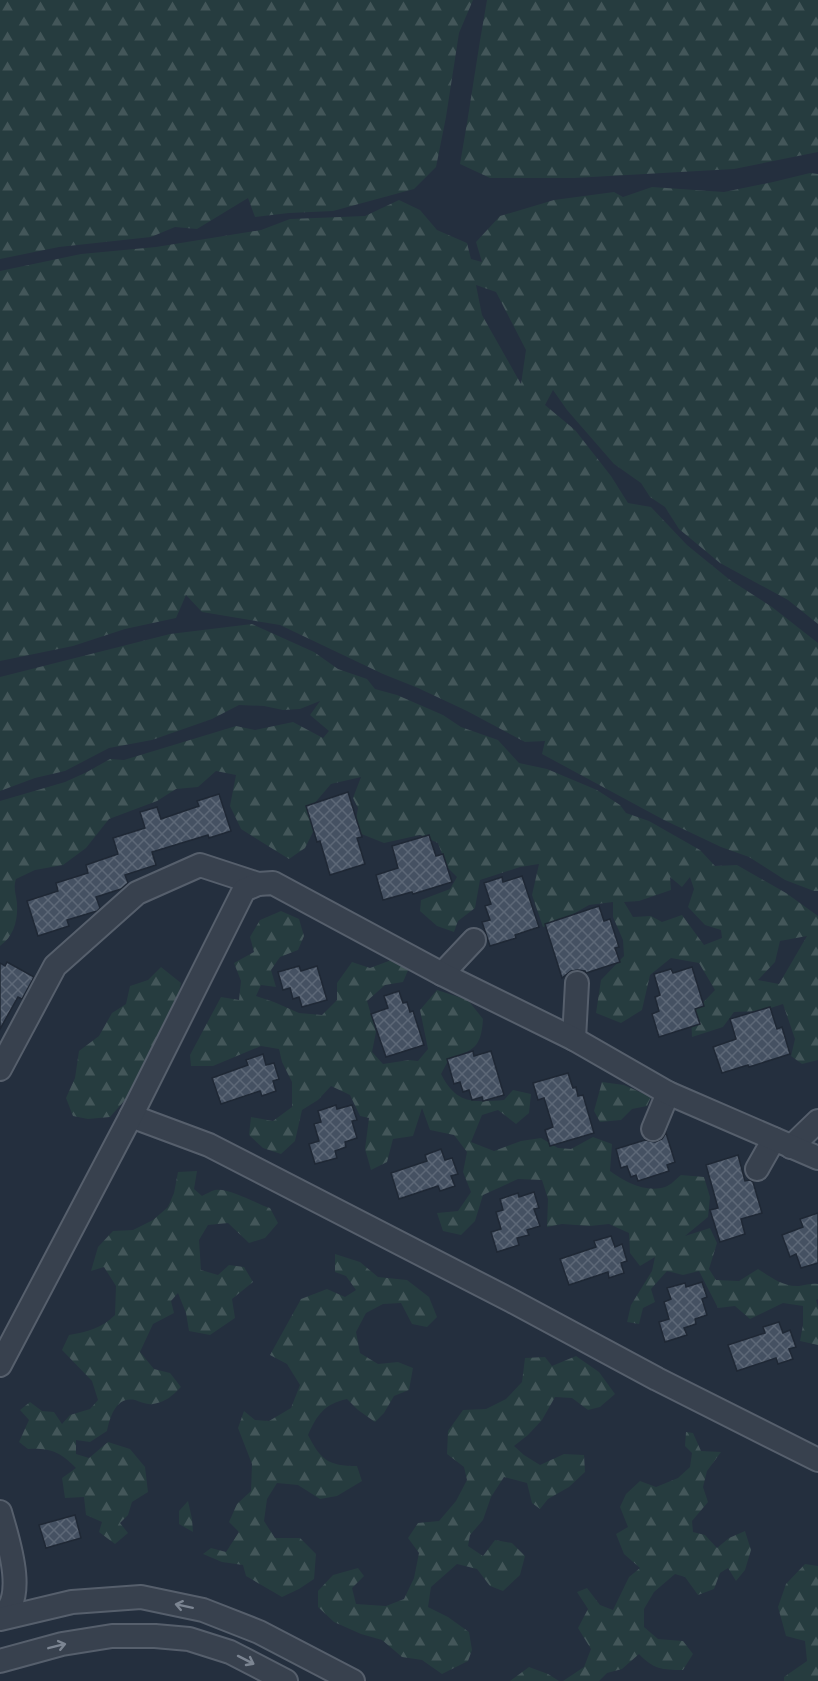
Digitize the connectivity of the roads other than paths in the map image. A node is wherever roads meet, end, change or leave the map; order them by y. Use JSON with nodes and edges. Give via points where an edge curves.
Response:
{"nodes":[{"id":1,"x":258,"y":884,"type":"junction"},
{"id":2,"x":474,"y":940,"type":"dead end"},
{"id":3,"x":442,"y":974,"type":"junction"},
{"id":4,"x":577,"y":983,"type":"dead end"},
{"id":5,"x":574,"y":1039,"type":"junction"},
{"id":6,"x":0,"y":1069,"type":"edge"},
{"id":7,"x":668,"y":1093,"type":"junction"},
{"id":8,"x":131,"y":1116,"type":"junction"},
{"id":9,"x":818,"y":1121,"type":"edge"},
{"id":10,"x":653,"y":1129,"type":"dead end"},
{"id":11,"x":782,"y":1143,"type":"junction"},
{"id":12,"x":818,"y":1158,"type":"edge"},
{"id":13,"x":757,"y":1169,"type":"dead end"},
{"id":14,"x":0,"y":1365,"type":"edge"},
{"id":15,"x":818,"y":1460,"type":"edge"},
{"id":16,"x":0,"y":1512,"type":"edge"},
{"id":17,"x":0,"y":1618,"type":"edge"},
{"id":18,"x":0,"y":1661,"type":"edge"},
{"id":19,"x":286,"y":1681,"type":"edge"},
{"id":20,"x":353,"y":1681,"type":"edge"}],
"edges":[{"from":1,"to":3,"type":"street","via":[[273,883]]},
{"from":1,"to":6,"type":"street","via":[[200,865],[137,893],[55,966]]},
{"from":1,"to":8,"type":"street","via":[[244,890]]},
{"from":2,"to":3,"type":"street"},
{"from":3,"to":5,"type":"street"},
{"from":4,"to":5,"type":"street"},
{"from":5,"to":7,"type":"street"},
{"from":7,"to":10,"type":"street"},
{"from":7,"to":11,"type":"street"},
{"from":8,"to":14,"type":"street"},
{"from":8,"to":15,"type":"street","via":[[209,1145]]},
{"from":9,"to":11,"type":"street"},
{"from":11,"to":12,"type":"street"},
{"from":11,"to":13,"type":"street"},
{"from":16,"to":17,"type":"street","via":[[13,1561],[14,1595]]},
{"from":20,"to":17,"type":"street","one_way":true,"via":[[259,1632],[203,1610],[141,1597],[72,1602]]},
{"from":18,"to":19,"type":"street","one_way":true,"via":[[62,1644],[112,1636],[166,1637],[189,1639],[230,1652]]}]}
